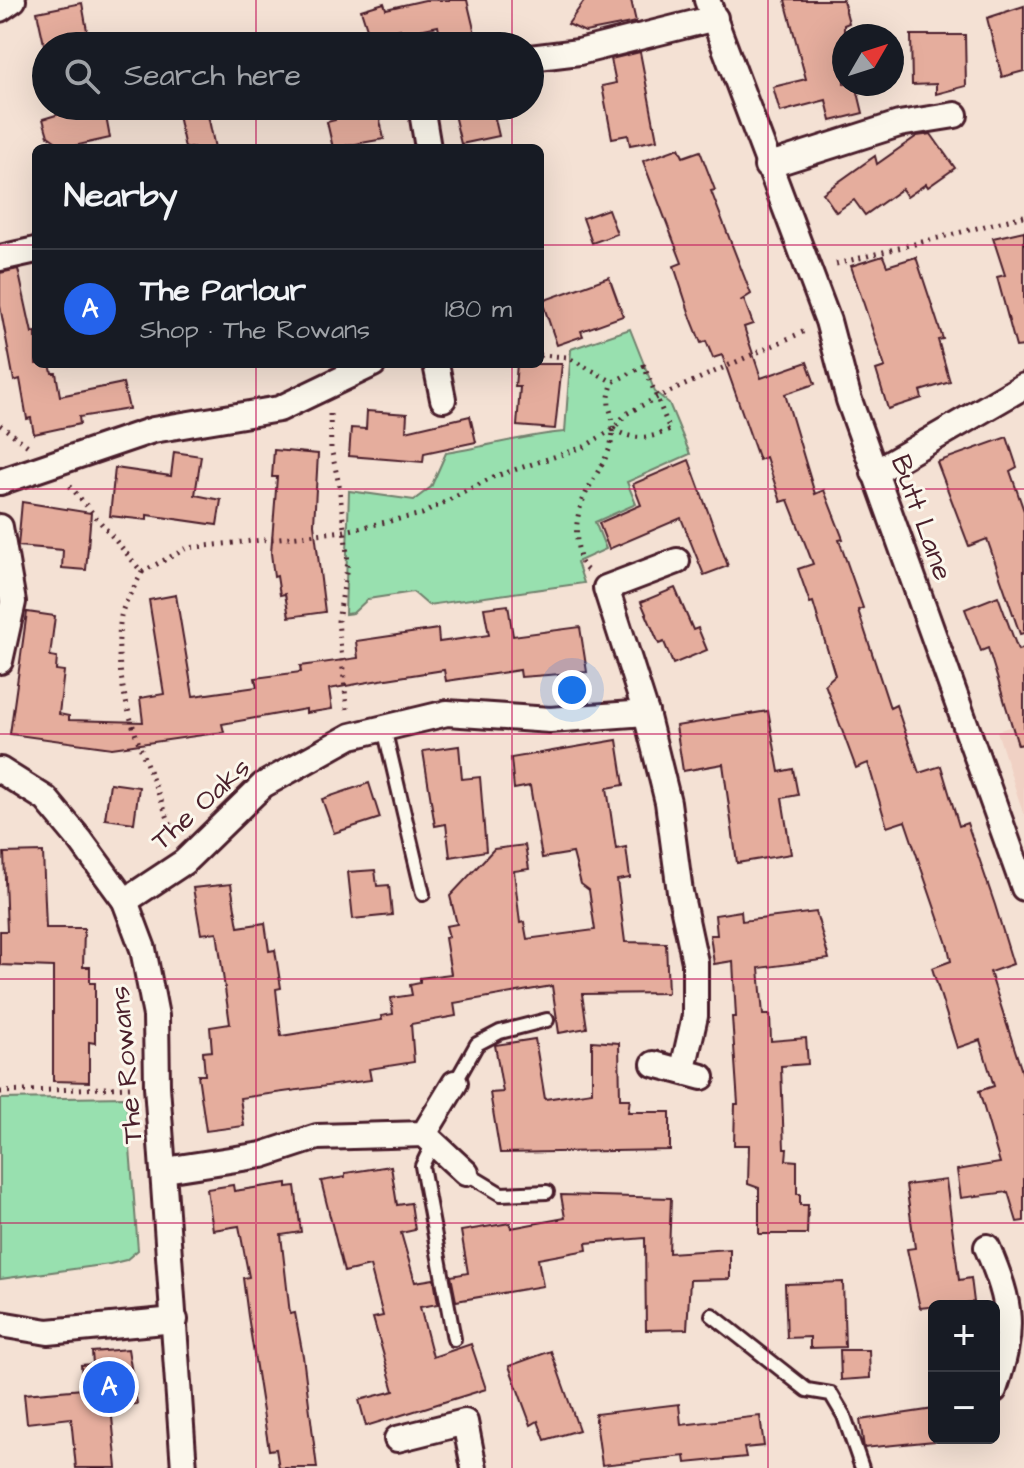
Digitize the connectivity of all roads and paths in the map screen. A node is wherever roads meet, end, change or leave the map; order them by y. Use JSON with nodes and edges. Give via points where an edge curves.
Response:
{"nodes":[{"id":1,"x":13,"y":0,"type":"edge"},
{"id":2,"x":0,"y":9,"type":"edge"},
{"id":3,"x":711,"y":9,"type":"edge"},
{"id":4,"x":544,"y":56,"type":"edge"},
{"id":5,"x":955,"y":115,"type":"dead end"},
{"id":6,"x":423,"y":120,"type":"edge"},
{"id":7,"x":427,"y":144,"type":"edge"},
{"id":8,"x":767,"y":166,"type":"junction"},
{"id":9,"x":1024,"y":216,"type":"edge"},
{"id":10,"x":32,"y":251,"type":"edge"},
{"id":11,"x":0,"y":258,"type":"edge"},
{"id":12,"x":808,"y":272,"type":"junction"},
{"id":13,"x":828,"y":321,"type":"junction"},
{"id":14,"x":544,"y":355,"type":"edge"},
{"id":15,"x":365,"y":368,"type":"edge"},
{"id":16,"x":437,"y":368,"type":"edge"},
{"id":17,"x":613,"y":382,"type":"junction"},
{"id":18,"x":329,"y":385,"type":"junction"},
{"id":19,"x":1024,"y":386,"type":"edge"},
{"id":20,"x":656,"y":398,"type":"junction"},
{"id":21,"x":443,"y":399,"type":"dead end"},
{"id":22,"x":0,"y":425,"type":"edge"},
{"id":23,"x":613,"y":429,"type":"junction"},
{"id":24,"x":50,"y":463,"type":"junction"},
{"id":25,"x":874,"y":473,"type":"junction"},
{"id":26,"x":0,"y":482,"type":"edge"},
{"id":27,"x":0,"y":527,"type":"edge"},
{"id":28,"x":345,"y":531,"type":"junction"},
{"id":29,"x":677,"y":561,"type":"dead end"},
{"id":30,"x":142,"y":572,"type":"junction"},
{"id":31,"x":606,"y":588,"type":"junction"},
{"id":32,"x":0,"y":661,"type":"edge"},
{"id":33,"x":646,"y":713,"type":"junction"},
{"id":34,"x":384,"y":728,"type":"junction"},
{"id":35,"x":351,"y":736,"type":"junction"},
{"id":36,"x":0,"y":770,"type":"edge"},
{"id":37,"x":184,"y":862,"type":"junction"},
{"id":38,"x":1024,"y":888,"type":"edge"},
{"id":39,"x":423,"y":894,"type":"dead end"},
{"id":40,"x":125,"y":901,"type":"junction"},
{"id":41,"x":547,"y":1020,"type":"dead end"},
{"id":42,"x":654,"y":1064,"type":"dead end"},
{"id":43,"x":455,"y":1083,"type":"joint"},
{"id":44,"x":157,"y":1086,"type":"junction"},
{"id":45,"x":0,"y":1092,"type":"edge"},
{"id":46,"x":429,"y":1138,"type":"junction"},
{"id":47,"x":165,"y":1170,"type":"junction"},
{"id":48,"x":466,"y":1173,"type":"joint"},
{"id":49,"x":547,"y":1192,"type":"dead end"},
{"id":50,"x":987,"y":1247,"type":"dead end"},
{"id":51,"x":712,"y":1315,"type":"dead end"},
{"id":52,"x":175,"y":1320,"type":"junction"},
{"id":53,"x":0,"y":1324,"type":"edge"},
{"id":54,"x":1017,"y":1324,"type":"edge"},
{"id":55,"x":454,"y":1339,"type":"dead end"},
{"id":56,"x":1000,"y":1373,"type":"edge"},
{"id":57,"x":397,"y":1439,"type":"dead end"},
{"id":58,"x":184,"y":1468,"type":"edge"},
{"id":59,"x":474,"y":1468,"type":"edge"},
{"id":60,"x":862,"y":1468,"type":"edge"}],
"edges":[{"from":1,"to":2,"type":"street"},
{"from":3,"to":4,"type":"street","via":[[579,52]]},
{"from":3,"to":8,"type":"street","name":"Butt Lane"},
{"from":5,"to":8,"type":"street","via":[[899,124]]},
{"from":6,"to":7,"type":"street"},
{"from":8,"to":12,"type":"street","name":"Butt Lane"},
{"from":9,"to":12,"type":"path"},
{"from":10,"to":11,"type":"street"},
{"from":12,"to":13,"type":"street","name":"Butt Lane"},
{"from":13,"to":20,"type":"path"},
{"from":13,"to":25,"type":"street","name":"Butt Lane"},
{"from":14,"to":17,"type":"path","via":[[567,357]]},
{"from":15,"to":18,"type":"street"},
{"from":16,"to":21,"type":"street"},
{"from":17,"to":20,"type":"path","via":[[644,366]]},
{"from":17,"to":23,"type":"path","via":[[607,398]]},
{"from":18,"to":24,"type":"street","via":[[279,409],[153,430]]},
{"from":18,"to":28,"type":"path","via":[[331,448]]},
{"from":19,"to":25,"type":"street"},
{"from":20,"to":23,"type":"path","via":[[626,414]]},
{"from":20,"to":23,"type":"path","via":[[670,430],[650,438],[629,438]]},
{"from":22,"to":24,"type":"path"},
{"from":23,"to":28,"type":"path","via":[[584,447],[493,477],[422,514]]},
{"from":23,"to":31,"type":"path","via":[[583,496],[575,530],[582,565]]},
{"from":24,"to":26,"type":"street"},
{"from":24,"to":30,"type":"path"},
{"from":25,"to":38,"type":"street","name":"Butt Lane"},
{"from":27,"to":32,"type":"street","via":[[13,602]]},
{"from":28,"to":30,"type":"path","via":[[187,548]]},
{"from":28,"to":35,"type":"path","via":[[348,562],[338,621]]},
{"from":29,"to":31,"type":"street"},
{"from":30,"to":37,"type":"path","via":[[121,613],[119,683]]},
{"from":31,"to":33,"type":"street"},
{"from":33,"to":34,"type":"street","name":"The Oaks","via":[[550,720],[447,713]]},
{"from":33,"to":42,"type":"street","via":[[668,802],[695,962],[693,1073]]},
{"from":34,"to":35,"type":"street","name":"The Oaks"},
{"from":34,"to":39,"type":"lane"},
{"from":35,"to":37,"type":"street","name":"The Oaks","via":[[263,785]]},
{"from":36,"to":40,"type":"street","name":"The Rowans","via":[[46,799]]},
{"from":37,"to":40,"type":"street","name":"The Oaks"},
{"from":40,"to":44,"type":"street","name":"The Rowans","via":[[143,949],[156,1016]]},
{"from":41,"to":43,"type":"lane","via":[[477,1044]]},
{"from":43,"to":46,"type":"street"},
{"from":44,"to":45,"type":"path"},
{"from":44,"to":47,"type":"street","name":"The Rowans"},
{"from":46,"to":47,"type":"street","name":"The Rowans","via":[[317,1137],[262,1155]]},
{"from":46,"to":48,"type":"street"},
{"from":46,"to":55,"type":"lane","via":[[422,1166]]},
{"from":47,"to":52,"type":"street","name":"The Rowans"},
{"from":48,"to":49,"type":"lane","via":[[501,1194]]},
{"from":50,"to":54,"type":"street"},
{"from":51,"to":60,"type":"lane","via":[[807,1390],[831,1394]]},
{"from":52,"to":53,"type":"street","via":[[48,1332]]},
{"from":52,"to":58,"type":"street","name":"The Rowans"},
{"from":54,"to":56,"type":"street"},
{"from":57,"to":59,"type":"street","via":[[465,1422]]}]}
